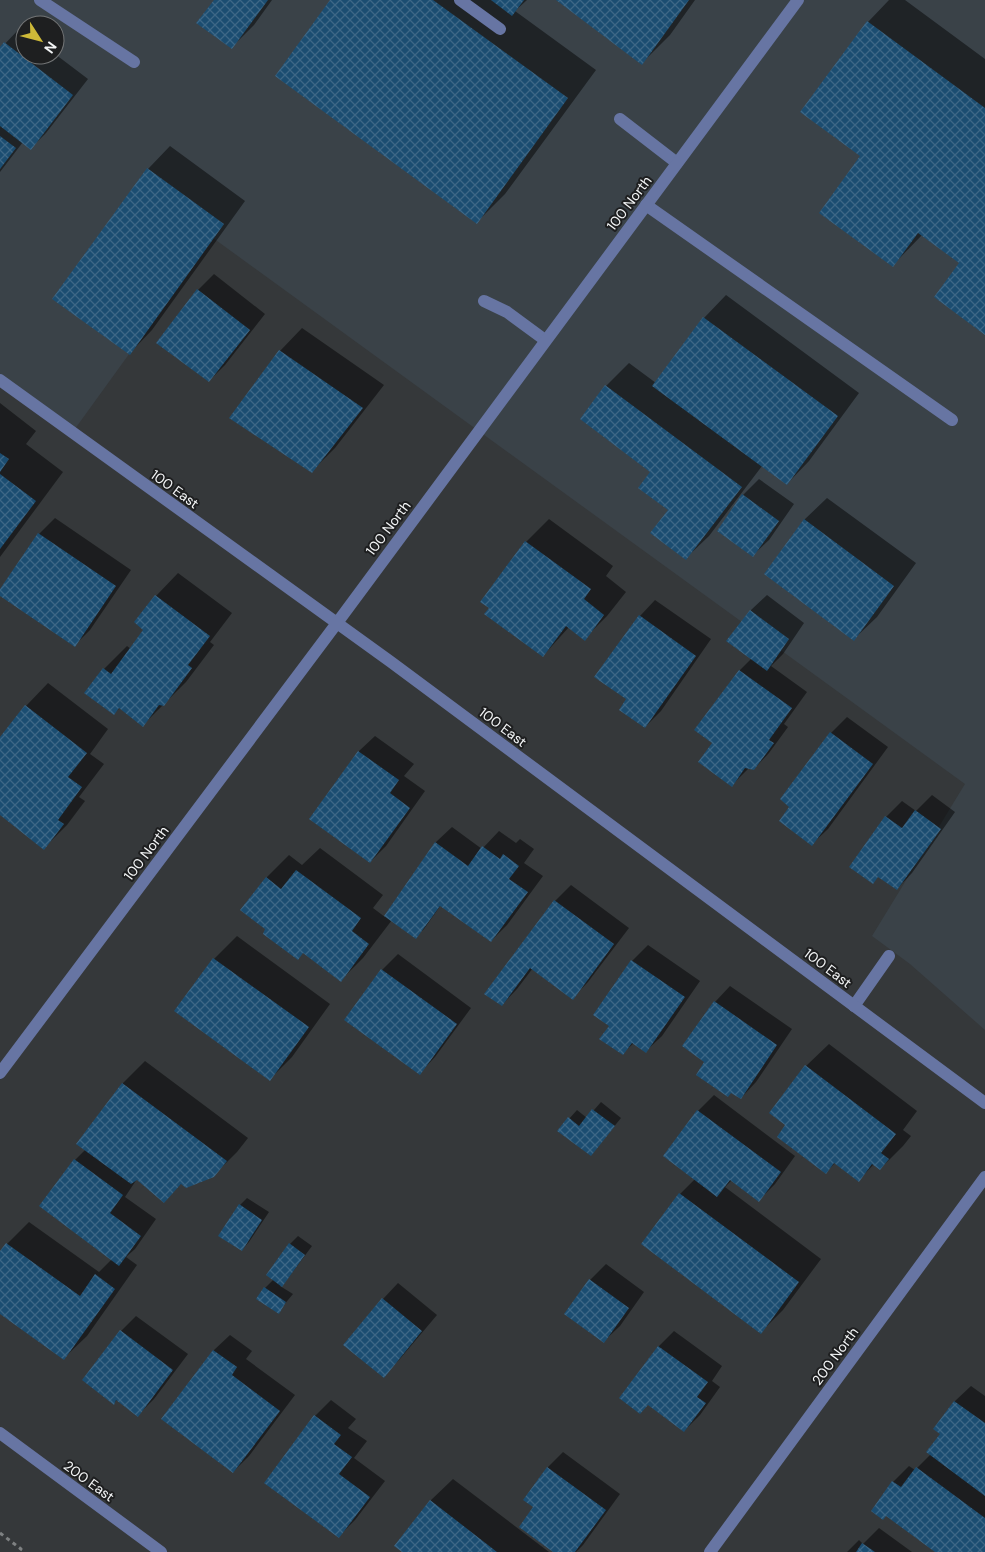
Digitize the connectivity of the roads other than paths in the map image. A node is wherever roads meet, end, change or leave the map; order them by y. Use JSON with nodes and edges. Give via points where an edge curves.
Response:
{"nodes":[{"id":1,"x":40,"y":0,"type":"edge"},
{"id":2,"x":460,"y":0,"type":"edge"},
{"id":3,"x":798,"y":0,"type":"edge"},
{"id":4,"x":500,"y":29,"type":"dead end"},
{"id":5,"x":134,"y":62,"type":"dead end"},
{"id":6,"x":620,"y":119,"type":"dead end"},
{"id":7,"x":677,"y":163,"type":"junction"},
{"id":8,"x":646,"y":206,"type":"junction"},
{"id":9,"x":484,"y":301,"type":"dead end"},
{"id":10,"x":545,"y":340,"type":"junction"},
{"id":11,"x":0,"y":380,"type":"edge"},
{"id":12,"x":952,"y":420,"type":"dead end"},
{"id":13,"x":337,"y":624,"type":"junction"},
{"id":14,"x":889,"y":956,"type":"dead end"},
{"id":15,"x":854,"y":1006,"type":"junction"},
{"id":16,"x":0,"y":1073,"type":"edge"},
{"id":17,"x":985,"y":1102,"type":"edge"},
{"id":18,"x":985,"y":1177,"type":"edge"},
{"id":19,"x":0,"y":1433,"type":"edge"},
{"id":20,"x":161,"y":1552,"type":"edge"},
{"id":21,"x":710,"y":1552,"type":"edge"}],
"edges":[{"from":1,"to":5,"type":"street"},
{"from":2,"to":4,"type":"street"},
{"from":3,"to":7,"type":"street","name":"100 North"},
{"from":6,"to":7,"type":"street"},
{"from":7,"to":8,"type":"street","name":"100 North"},
{"from":8,"to":10,"type":"street","name":"100 North"},
{"from":8,"to":12,"type":"street"},
{"from":9,"to":10,"type":"street","via":[[507,312]]},
{"from":10,"to":13,"type":"street","name":"100 North"},
{"from":11,"to":13,"type":"street","name":"100 East"},
{"from":13,"to":15,"type":"street","name":"100 East"},
{"from":13,"to":16,"type":"street","name":"100 North"},
{"from":14,"to":15,"type":"street"},
{"from":15,"to":17,"type":"street","name":"100 East"},
{"from":18,"to":21,"type":"street","name":"200 North"},
{"from":19,"to":20,"type":"street","name":"200 East"}]}
